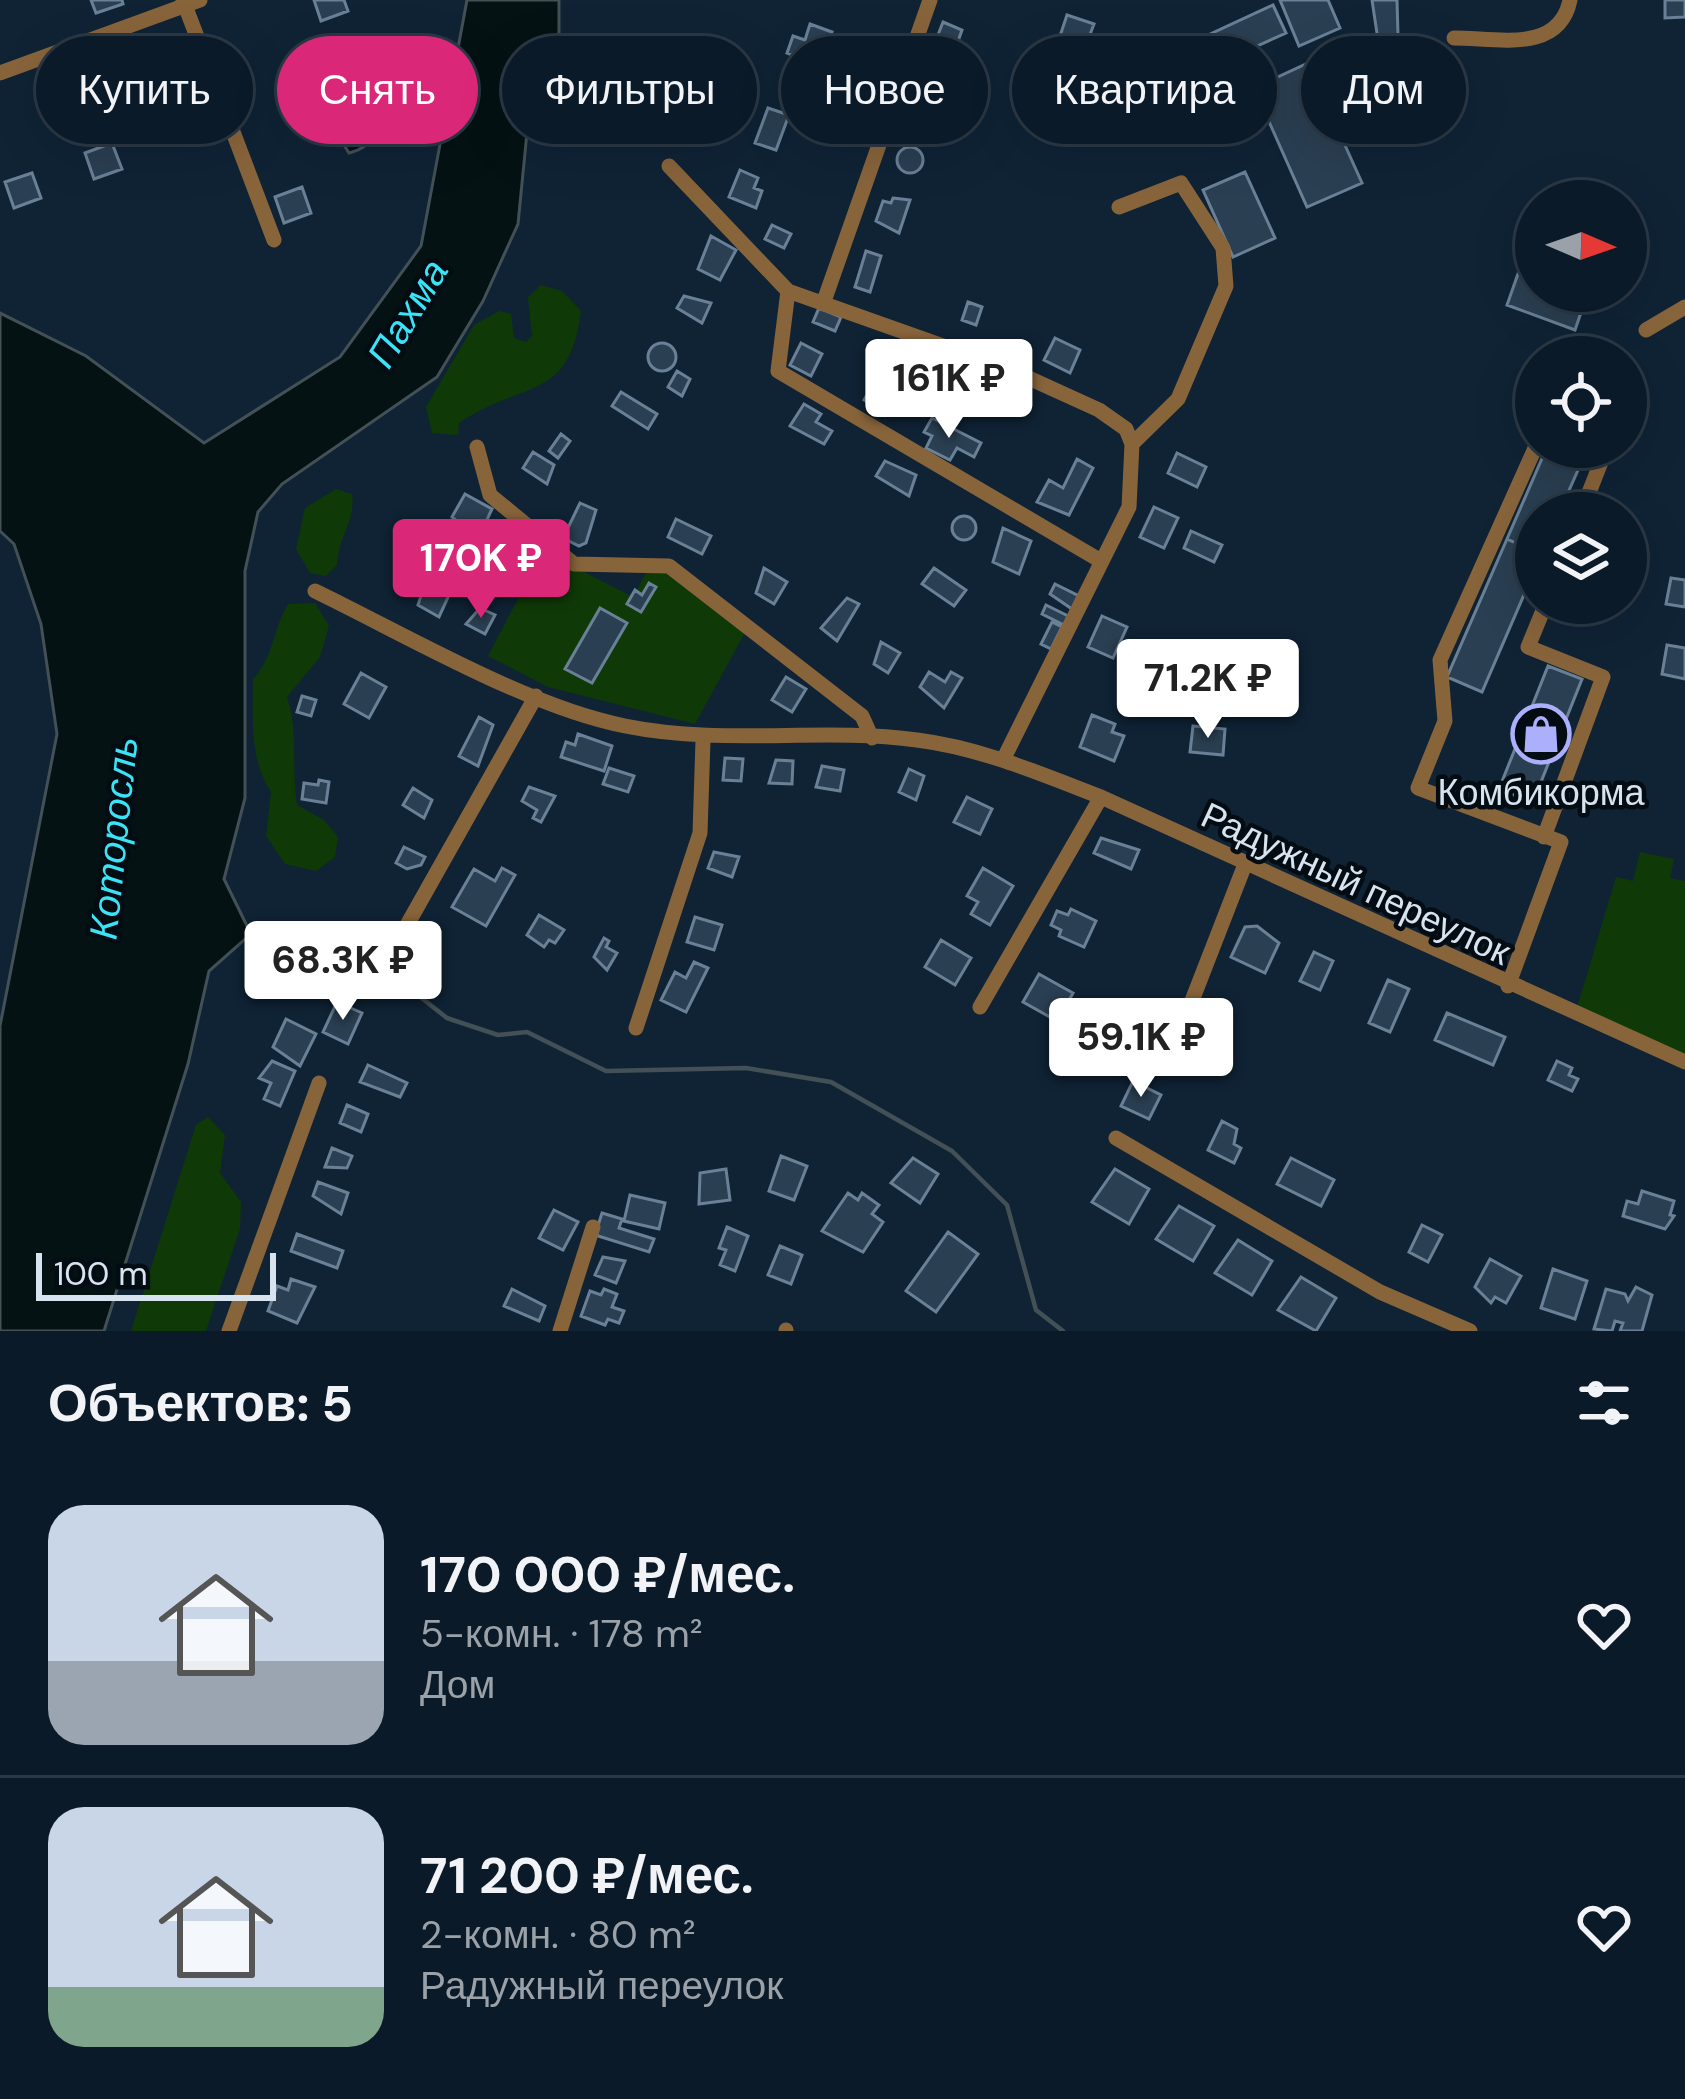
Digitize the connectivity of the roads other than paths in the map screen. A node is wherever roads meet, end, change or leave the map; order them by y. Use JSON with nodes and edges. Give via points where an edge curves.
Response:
{"nodes":[{"id":1,"x":930,"y":0,"type":"edge"},
{"id":2,"x":1570,"y":0,"type":"edge"},
{"id":3,"x":189,"y":2,"type":"edge"},
{"id":4,"x":1466,"y":38,"type":"edge"},
{"id":5,"x":0,"y":73,"type":"edge"},
{"id":6,"x":669,"y":166,"type":"dead end"},
{"id":7,"x":1119,"y":207,"type":"dead end"},
{"id":8,"x":274,"y":240,"type":"dead end"},
{"id":9,"x":788,"y":291,"type":"junction"},
{"id":10,"x":823,"y":304,"type":"junction"},
{"id":11,"x":1685,"y":307,"type":"edge"},
{"id":12,"x":1646,"y":331,"type":"dead end"},
{"id":13,"x":1132,"y":444,"type":"junction"},
{"id":14,"x":477,"y":447,"type":"dead end"},
{"id":15,"x":1526,"y":468,"type":"edge"},
{"id":16,"x":1100,"y":561,"type":"junction"},
{"id":17,"x":315,"y":591,"type":"dead end"},
{"id":18,"x":1537,"y":624,"type":"edge"},
{"id":19,"x":536,"y":696,"type":"junction"},
{"id":20,"x":872,"y":738,"type":"junction"},
{"id":21,"x":703,"y":740,"type":"junction"},
{"id":22,"x":1003,"y":760,"type":"junction"},
{"id":23,"x":1101,"y":797,"type":"junction"},
{"id":24,"x":1544,"y":837,"type":"junction"},
{"id":25,"x":1244,"y":867,"type":"junction"},
{"id":26,"x":393,"y":950,"type":"dead end"},
{"id":27,"x":1508,"y":986,"type":"junction"},
{"id":28,"x":980,"y":1007,"type":"dead end"},
{"id":29,"x":1187,"y":1011,"type":"dead end"},
{"id":30,"x":636,"y":1028,"type":"dead end"},
{"id":31,"x":1685,"y":1062,"type":"edge"},
{"id":32,"x":319,"y":1083,"type":"dead end"},
{"id":33,"x":1116,"y":1138,"type":"dead end"},
{"id":34,"x":593,"y":1227,"type":"dead end"},
{"id":35,"x":229,"y":1331,"type":"edge"},
{"id":36,"x":560,"y":1331,"type":"edge"},
{"id":37,"x":1470,"y":1331,"type":"edge"}],
"edges":[{"from":1,"to":10,"type":"street"},
{"from":2,"to":4,"type":"street","via":[[1564,22],[1541,38]]},
{"from":3,"to":5,"type":"street"},
{"from":3,"to":8,"type":"street"},
{"from":6,"to":9,"type":"street"},
{"from":7,"to":13,"type":"street","via":[[1181,183],[1223,248],[1226,286],[1178,399]]},
{"from":9,"to":10,"type":"street"},
{"from":9,"to":16,"type":"street","via":[[778,371]]},
{"from":10,"to":13,"type":"street","via":[[1082,402],[1126,429]]},
{"from":11,"to":12,"type":"street"},
{"from":13,"to":16,"type":"street","via":[[1129,508]]},
{"from":14,"to":20,"type":"street","via":[[490,495],[574,564],[669,566],[862,716]]},
{"from":15,"to":24,"type":"street","via":[[1440,660],[1445,721],[1418,788]]},
{"from":16,"to":22,"type":"street"},
{"from":17,"to":19,"type":"street","name":"Радужный переулок"},
{"from":18,"to":24,"type":"street","via":[[1528,647],[1604,677]]},
{"from":19,"to":21,"type":"street","name":"Радужный переулок","via":[[620,725]]},
{"from":19,"to":26,"type":"street"},
{"from":20,"to":21,"type":"street","name":"Радужный переулок"},
{"from":20,"to":22,"type":"street","name":"Радужный переулок"},
{"from":21,"to":30,"type":"street","via":[[700,833]]},
{"from":22,"to":23,"type":"street","name":"Радужный переулок"},
{"from":23,"to":25,"type":"street","name":"Радужный переулок"},
{"from":23,"to":28,"type":"street"},
{"from":24,"to":27,"type":"street","via":[[1561,842]]},
{"from":25,"to":27,"type":"street","name":"Радужный переулок"},
{"from":25,"to":29,"type":"street"},
{"from":27,"to":31,"type":"street","name":"Радужный переулок"},
{"from":32,"to":35,"type":"street"},
{"from":33,"to":37,"type":"street","via":[[1380,1292]]},
{"from":34,"to":36,"type":"street"}]}
